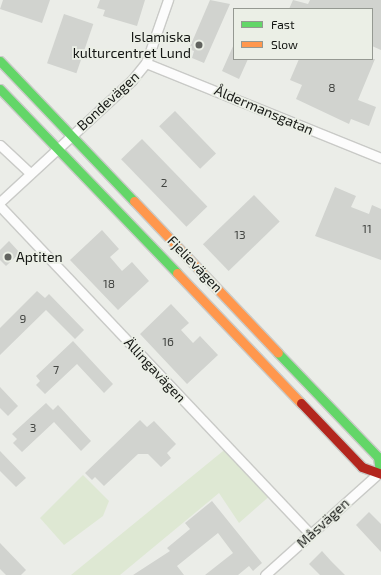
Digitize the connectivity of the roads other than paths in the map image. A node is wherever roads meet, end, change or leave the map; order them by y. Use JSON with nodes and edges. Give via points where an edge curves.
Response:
{"nodes":[{"id":1,"x":168,"y":0,"type":"edge"},
{"id":2,"x":0,"y":61,"type":"edge"},
{"id":3,"x":146,"y":63,"type":"junction"},
{"id":4,"x":0,"y":89,"type":"edge"},
{"id":5,"x":72,"y":135,"type":"junction"},
{"id":6,"x":0,"y":145,"type":"edge"},
{"id":7,"x":57,"y":149,"type":"junction"},
{"id":8,"x":381,"y":158,"type":"edge"},
{"id":9,"x":30,"y":174,"type":"junction"},
{"id":10,"x":0,"y":202,"type":"edge"},
{"id":11,"x":0,"y":206,"type":"edge"},
{"id":12,"x":380,"y":472,"type":"edge"},
{"id":13,"x":310,"y":534,"type":"junction"},
{"id":14,"x":265,"y":575,"type":"edge"}],
"edges":[{"from":1,"to":3,"type":"street","name":"Bondevägen"},
{"from":2,"to":5,"type":"main road","name":"Fjelievägen"},
{"from":3,"to":5,"type":"street","name":"Bondevägen","via":[[132,80]]},
{"from":3,"to":8,"type":"street","name":"Åldermansgatan"},
{"from":4,"to":7,"type":"main road","name":"Fjelievägen"},
{"from":5,"to":7,"type":"street","name":"Bondevägen"},
{"from":5,"to":12,"type":"main road","name":"Fjelievägen","via":[[378,457]]},
{"from":6,"to":9,"type":"street"},
{"from":7,"to":9,"type":"street","name":"Bondevägen"},
{"from":7,"to":12,"type":"main road","name":"Fjelievägen","via":[[362,466]]},
{"from":9,"to":10,"type":"street","name":"Bondevägen"},
{"from":11,"to":13,"type":"street","name":"Ällingavägen"},
{"from":12,"to":13,"type":"street","name":"Måsvägen"},
{"from":13,"to":14,"type":"street","name":"Måsvägen"}]}
